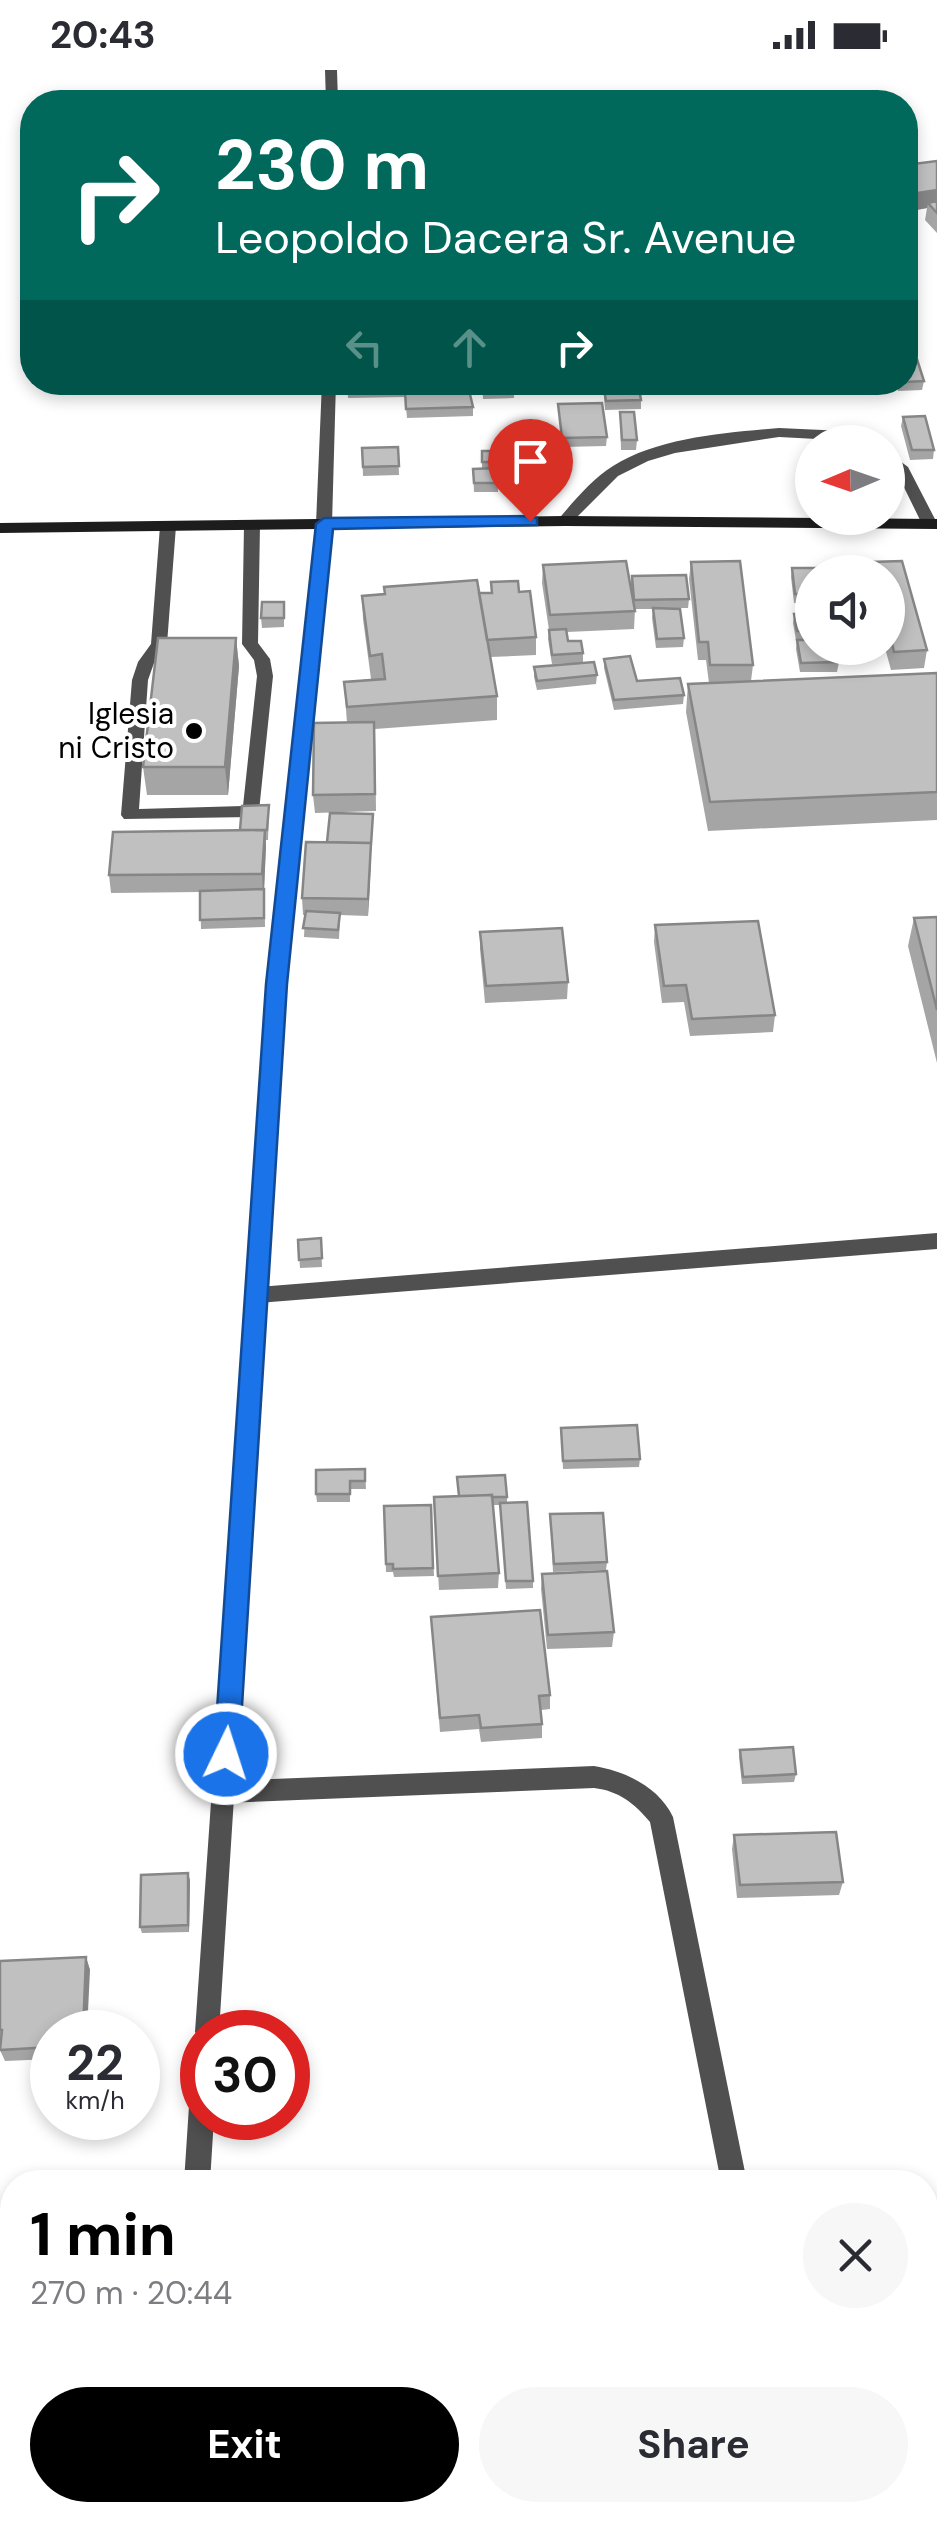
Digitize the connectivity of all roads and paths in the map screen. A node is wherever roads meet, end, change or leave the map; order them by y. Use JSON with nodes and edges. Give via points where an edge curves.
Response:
{"nodes":[{"id":1,"x":329,"y":395,"type":"edge"},
{"id":2,"x":795,"y":434,"type":"edge"},
{"id":3,"x":905,"y":474,"type":"edge"},
{"id":4,"x":565,"y":521,"type":"junction"},
{"id":5,"x":324,"y":524,"type":"junction"},
{"id":6,"x":934,"y":524,"type":"edge"},
{"id":7,"x":252,"y":525,"type":"junction"},
{"id":8,"x":168,"y":526,"type":"junction"},
{"id":9,"x":1,"y":531,"type":"edge"},
{"id":10,"x":937,"y":1240,"type":"edge"},
{"id":11,"x":258,"y":1295,"type":"junction"},
{"id":12,"x":224,"y":1792,"type":"junction"},
{"id":13,"x":209,"y":2010,"type":"edge"},
{"id":14,"x":200,"y":2140,"type":"edge"},
{"id":15,"x":198,"y":2170,"type":"edge"},
{"id":16,"x":732,"y":2170,"type":"edge"}],
"edges":[{"from":1,"to":5,"type":"street"},
{"from":2,"to":4,"type":"street","via":[[679,446],[641,458],[615,471]]},
{"from":3,"to":6,"type":"street"},
{"from":4,"to":5,"type":"main road"},
{"from":4,"to":6,"type":"main road"},
{"from":5,"to":7,"type":"main road"},
{"from":5,"to":11,"type":"street","via":[[276,984]]},
{"from":7,"to":8,"type":"main road"},
{"from":7,"to":8,"type":"street","via":[[241,644],[262,659],[266,676],[251,811],[130,815],[140,680],[146,662],[168,644]]},
{"from":8,"to":9,"type":"main road"},
{"from":10,"to":11,"type":"street"},
{"from":11,"to":12,"type":"street"},
{"from":12,"to":13,"type":"street"},
{"from":12,"to":16,"type":"street","via":[[594,1777],[617,1779],[644,1796],[661,1817]]},
{"from":14,"to":15,"type":"street"}]}
